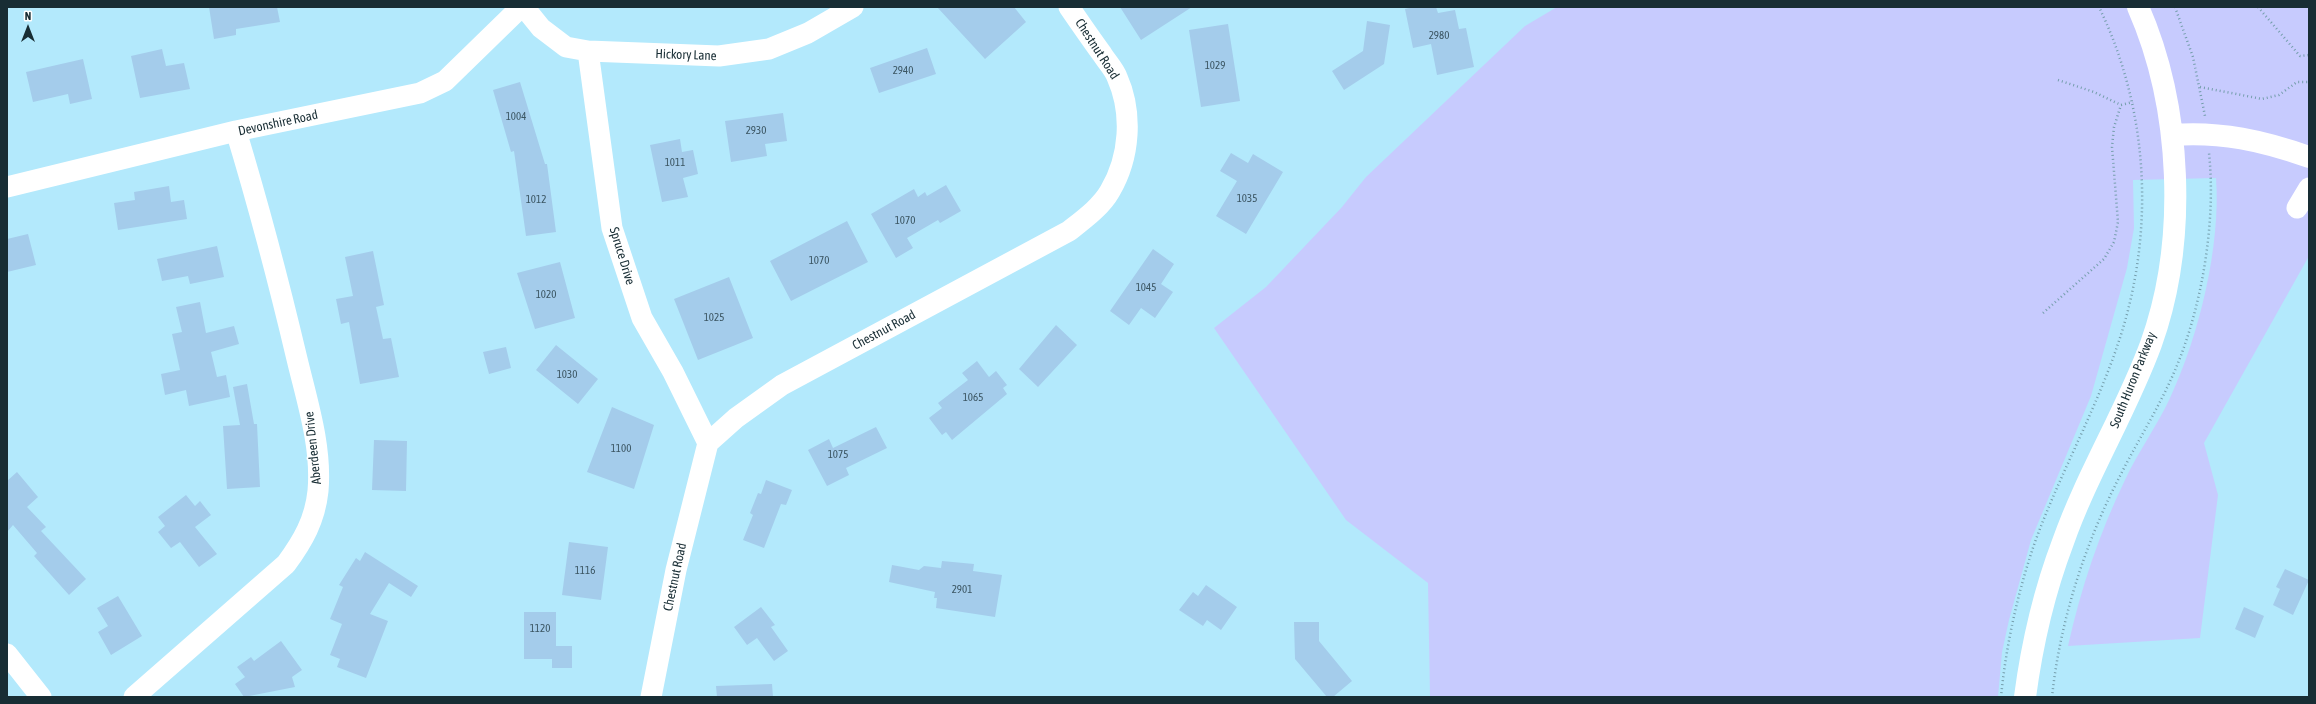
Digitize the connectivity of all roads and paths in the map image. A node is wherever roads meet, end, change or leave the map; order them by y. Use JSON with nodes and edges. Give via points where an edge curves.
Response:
{"nodes":[{"id":1,"x":523,"y":7,"type":"edge"},
{"id":2,"x":854,"y":7,"type":"edge"},
{"id":3,"x":1069,"y":7,"type":"edge"},
{"id":4,"x":2099,"y":7,"type":"edge"},
{"id":5,"x":2138,"y":7,"type":"edge"},
{"id":6,"x":2175,"y":7,"type":"edge"},
{"id":7,"x":2258,"y":7,"type":"edge"},
{"id":8,"x":588,"y":51,"type":"junction"},
{"id":9,"x":2309,"y":55,"type":"edge"},
{"id":10,"x":2058,"y":80,"type":"dead end"},
{"id":11,"x":2309,"y":82,"type":"edge"},
{"id":12,"x":2200,"y":87,"type":"junction"},
{"id":13,"x":2133,"y":102,"type":"junction"},
{"id":14,"x":2121,"y":105,"type":"junction"},
{"id":15,"x":2204,"y":111,"type":"dead end"},
{"id":16,"x":236,"y":131,"type":"junction"},
{"id":17,"x":2172,"y":135,"type":"junction"},
{"id":18,"x":2209,"y":155,"type":"dead end"},
{"id":19,"x":2309,"y":157,"type":"edge"},
{"id":20,"x":7,"y":187,"type":"edge"},
{"id":21,"x":2309,"y":188,"type":"edge"},
{"id":22,"x":2297,"y":208,"type":"dead end"},
{"id":23,"x":2043,"y":313,"type":"dead end"},
{"id":24,"x":708,"y":443,"type":"junction"},
{"id":25,"x":7,"y":654,"type":"edge"},
{"id":26,"x":41,"y":697,"type":"edge"},
{"id":27,"x":134,"y":697,"type":"edge"},
{"id":28,"x":651,"y":697,"type":"edge"},
{"id":29,"x":2001,"y":697,"type":"edge"},
{"id":30,"x":2026,"y":697,"type":"edge"},
{"id":31,"x":2052,"y":697,"type":"edge"}],
"edges":[{"from":1,"to":8,"type":"street","name":"Hickory Lane","via":[[541,28],[566,47]]},
{"from":1,"to":16,"type":"street","name":"Devonshire Road","via":[[446,81],[420,92]]},
{"from":2,"to":8,"type":"street","name":"Hickory Lane","via":[[808,33],[769,50],[719,56]]},
{"from":3,"to":24,"type":"street","name":"Chestnut Road","via":[[1117,76],[1126,102],[1126,143],[1110,192],[1091,213],[1069,231],[782,385],[736,418]]},
{"from":4,"to":13,"type":"path","via":[[2114,37]]},
{"from":5,"to":17,"type":"main road","name":"South Huron Parkway","via":[[2156,60]]},
{"from":6,"to":12,"type":"path","via":[[2193,57]]},
{"from":7,"to":9,"type":"path","via":[[2300,56]]},
{"from":8,"to":24,"type":"street","name":"Spruce Drive","via":[[612,228],[642,318],[673,372]]},
{"from":10,"to":14,"type":"path","via":[[2094,92]]},
{"from":11,"to":12,"type":"path","via":[[2297,82],[2280,95],[2262,99]]},
{"from":12,"to":15,"type":"path"},
{"from":13,"to":14,"type":"path"},
{"from":13,"to":29,"type":"path","via":[[2142,176],[2142,238],[2133,289],[2127,315],[2098,397],[2035,542],[2013,621]]},
{"from":14,"to":23,"type":"path","via":[[2114,127],[2112,147],[2118,222],[2114,242],[2104,259]]},
{"from":16,"to":20,"type":"street","name":"Devonshire Road"},
{"from":16,"to":27,"type":"street","name":"Aberdeen Drive","via":[[276,270],[309,409],[318,483],[313,517],[303,542],[286,564]]},
{"from":17,"to":19,"type":"main road","via":[[2228,135],[2251,139]]},
{"from":17,"to":30,"type":"main road","name":"South Huron Parkway","via":[[2175,175],[2172,236],[2158,318],[2139,373],[2063,541],[2042,609]]},
{"from":18,"to":31,"type":"path","via":[[2210,198],[2207,239],[2201,280],[2179,362],[2164,396],[2120,477],[2086,555],[2054,676]]},
{"from":21,"to":22,"type":"street"},
{"from":24,"to":28,"type":"street","name":"Chestnut Road","via":[[676,570]]},
{"from":25,"to":26,"type":"street"}]}
